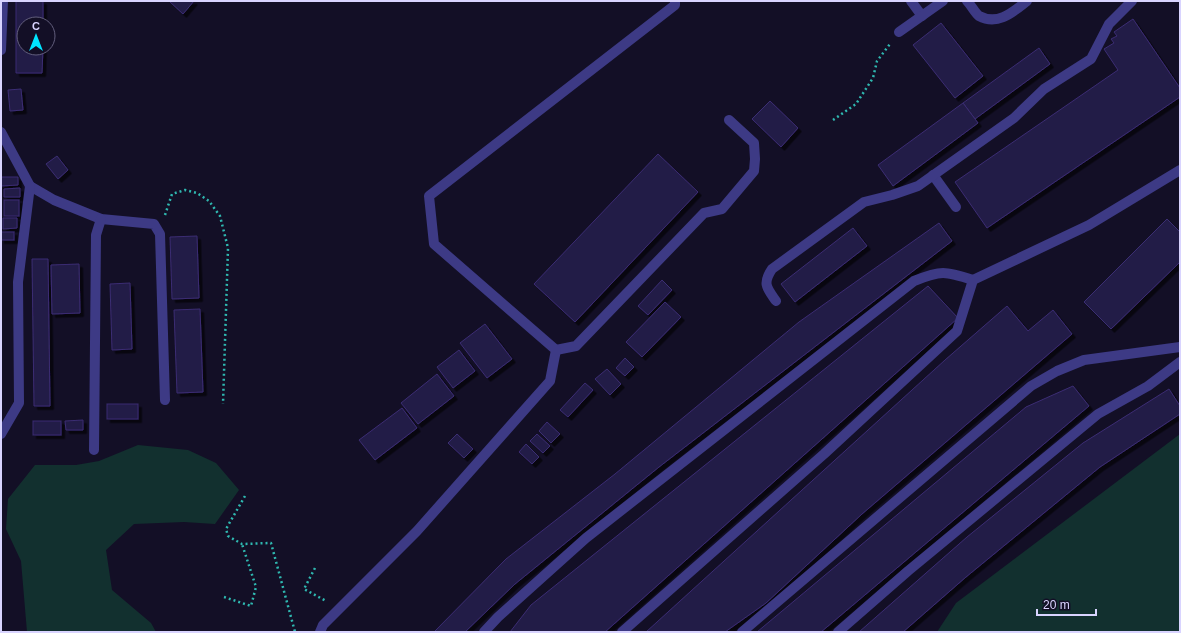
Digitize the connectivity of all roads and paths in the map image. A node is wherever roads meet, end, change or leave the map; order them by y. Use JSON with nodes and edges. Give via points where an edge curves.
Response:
{"nodes":[{"id":1,"x":3,"y":1,"type":"edge"},
{"id":2,"x":675,"y":1,"type":"edge"},
{"id":3,"x":911,"y":1,"type":"edge"},
{"id":4,"x":943,"y":1,"type":"edge"},
{"id":5,"x":967,"y":1,"type":"edge"},
{"id":6,"x":1028,"y":1,"type":"edge"},
{"id":7,"x":1132,"y":1,"type":"edge"},
{"id":8,"x":922,"y":16,"type":"junction"},
{"id":9,"x":899,"y":32,"type":"joint"},
{"id":10,"x":1,"y":50,"type":"edge"},
{"id":11,"x":729,"y":120,"type":"dead end"},
{"id":12,"x":832,"y":120,"type":"dead end"},
{"id":13,"x":1,"y":132,"type":"edge"},
{"id":14,"x":1180,"y":170,"type":"edge"},
{"id":15,"x":933,"y":175,"type":"junction"},
{"id":16,"x":30,"y":186,"type":"junction"},
{"id":17,"x":956,"y":207,"type":"dead end"},
{"id":18,"x":101,"y":219,"type":"junction"},
{"id":19,"x":154,"y":224,"type":"junction"},
{"id":20,"x":973,"y":280,"type":"junction"},
{"id":21,"x":776,"y":301,"type":"dead end"},
{"id":22,"x":1180,"y":347,"type":"edge"},
{"id":23,"x":556,"y":350,"type":"junction"},
{"id":24,"x":1180,"y":362,"type":"edge"},
{"id":25,"x":165,"y":400,"type":"dead end"},
{"id":26,"x":223,"y":404,"type":"dead end"},
{"id":27,"x":1,"y":434,"type":"edge"},
{"id":28,"x":94,"y":450,"type":"dead end"},
{"id":29,"x":245,"y":496,"type":"dead end"},
{"id":30,"x":242,"y":544,"type":"junction"},
{"id":31,"x":315,"y":568,"type":"dead end"},
{"id":32,"x":224,"y":597,"type":"dead end"},
{"id":33,"x":339,"y":609,"type":"junction"},
{"id":34,"x":294,"y":632,"type":"edge"},
{"id":35,"x":320,"y":632,"type":"edge"},
{"id":36,"x":484,"y":632,"type":"edge"},
{"id":37,"x":622,"y":632,"type":"edge"},
{"id":38,"x":742,"y":632,"type":"edge"},
{"id":39,"x":838,"y":632,"type":"edge"}],
"edges":[{"from":1,"to":10,"type":"street"},
{"from":2,"to":23,"type":"street","via":[[675,5],[429,196],[434,244]]},
{"from":3,"to":8,"type":"street"},
{"from":4,"to":8,"type":"street"},
{"from":5,"to":6,"type":"street","via":[[978,15],[992,20],[1006,17]]},
{"from":7,"to":15,"type":"street","via":[[1109,24],[1091,59],[1044,89],[1014,118]]},
{"from":8,"to":9,"type":"street"},
{"from":9,"to":12,"type":"path","via":[[877,61],[873,78],[856,104]]},
{"from":11,"to":23,"type":"street","via":[[754,143],[754,171],[722,209],[704,213],[576,346]]},
{"from":13,"to":16,"type":"street"},
{"from":14,"to":20,"type":"street","via":[[1089,224]]},
{"from":15,"to":17,"type":"street"},
{"from":15,"to":21,"type":"street","via":[[918,186],[864,202],[772,269],[766,278],[767,287]]},
{"from":16,"to":18,"type":"street","via":[[54,200]]},
{"from":16,"to":27,"type":"street","via":[[18,282],[19,403]]},
{"from":18,"to":19,"type":"street"},
{"from":18,"to":28,"type":"street","via":[[96,235]]},
{"from":19,"to":25,"type":"street","via":[[160,234]]},
{"from":19,"to":26,"type":"path","via":[[165,216],[172,194],[185,190],[197,193],[208,201],[220,216],[228,248]]},
{"from":20,"to":36,"type":"street","via":[[948,272],[931,274],[914,281],[586,538],[498,616]]},
{"from":20,"to":37,"type":"street","via":[[957,331],[824,454]]},
{"from":22,"to":38,"type":"street","via":[[1084,360],[1057,371],[1031,386]]},
{"from":23,"to":33,"type":"street","via":[[550,381],[417,531]]},
{"from":24,"to":39,"type":"street","via":[[1148,386],[1098,414]]},
{"from":29,"to":30,"type":"path","via":[[226,529],[228,536]]},
{"from":30,"to":32,"type":"path","via":[[256,587],[251,606]]},
{"from":30,"to":34,"type":"path","via":[[271,543]]},
{"from":31,"to":33,"type":"path","via":[[304,589]]},
{"from":33,"to":35,"type":"street","via":[[323,625]]}]}
